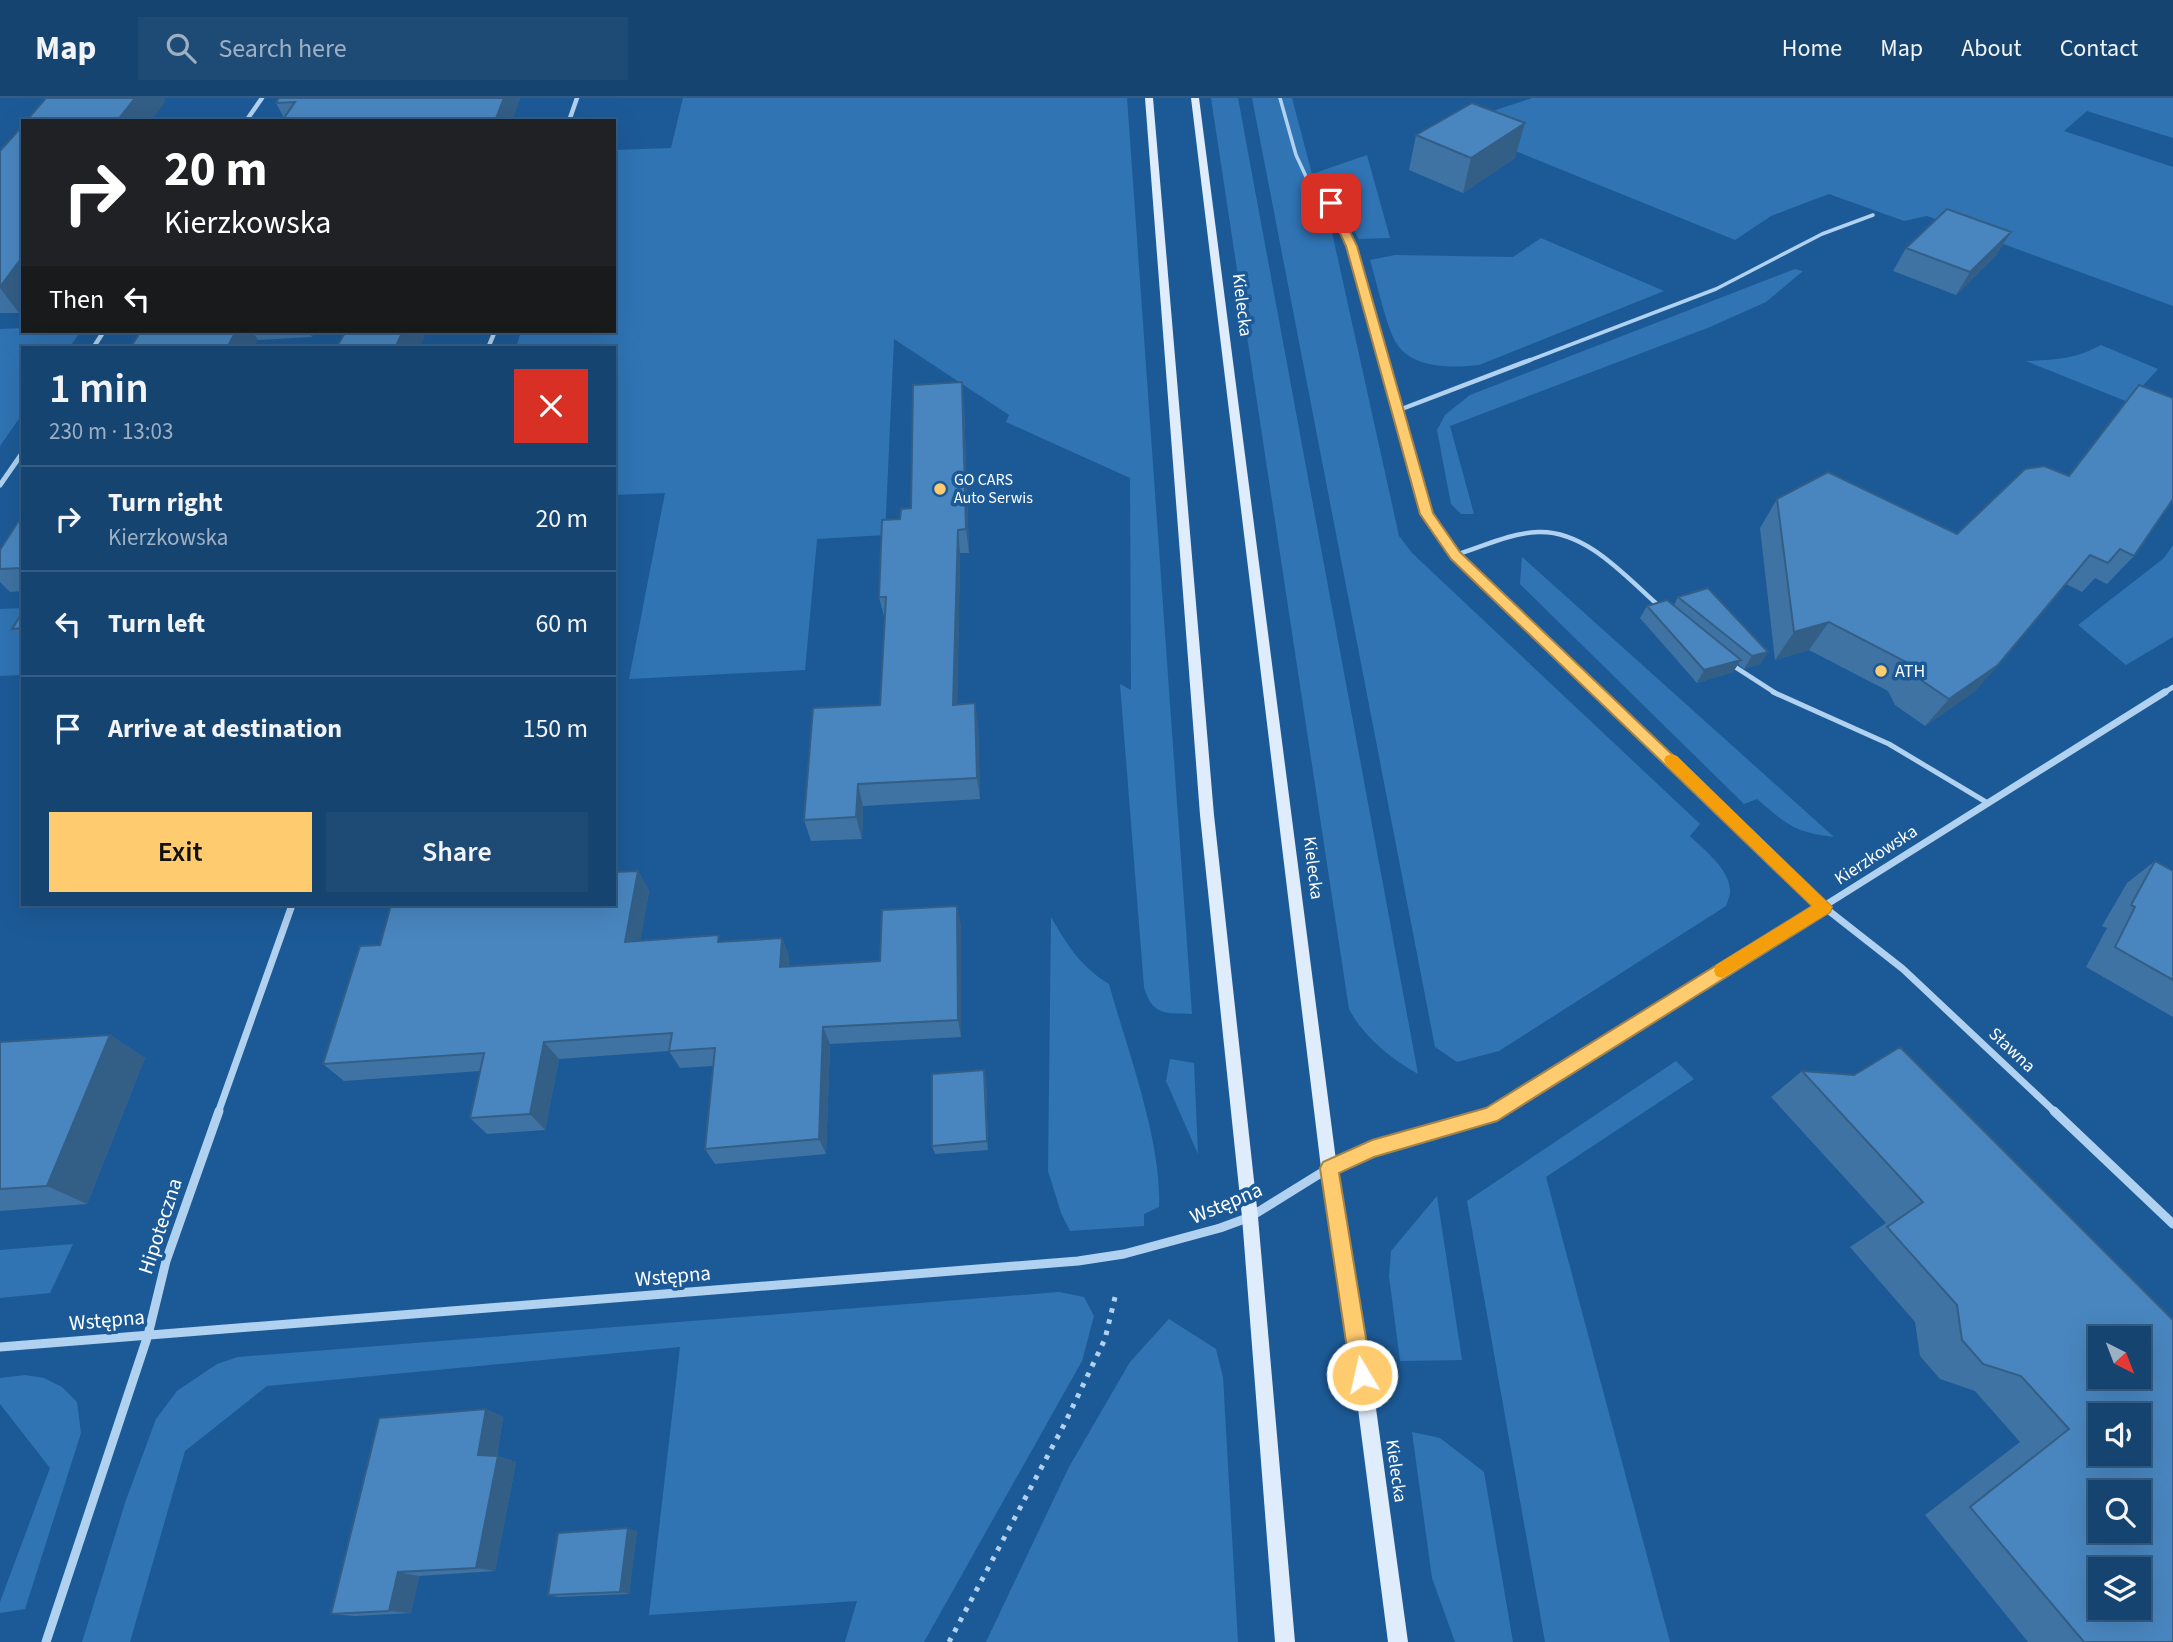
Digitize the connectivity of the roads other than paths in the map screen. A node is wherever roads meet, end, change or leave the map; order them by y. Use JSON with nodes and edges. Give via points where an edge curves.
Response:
{"nodes":[{"id":1,"x":262,"y":98,"type":"edge"},
{"id":2,"x":577,"y":98,"type":"edge"},
{"id":3,"x":1149,"y":98,"type":"edge"},
{"id":4,"x":1195,"y":98,"type":"edge"},
{"id":5,"x":1280,"y":98,"type":"edge"},
{"id":6,"x":247,"y":119,"type":"edge"},
{"id":7,"x":570,"y":119,"type":"edge"},
{"id":8,"x":1873,"y":215,"type":"dead end"},
{"id":9,"x":1399,"y":410,"type":"junction"},
{"id":10,"x":21,"y":455,"type":"edge"},
{"id":11,"x":0,"y":485,"type":"edge"},
{"id":12,"x":1455,"y":555,"type":"junction"},
{"id":13,"x":1662,"y":608,"type":"edge"},
{"id":14,"x":1724,"y":659,"type":"edge"},
{"id":15,"x":2173,"y":687,"type":"edge"},
{"id":16,"x":1986,"y":802,"type":"junction"},
{"id":17,"x":292,"y":906,"type":"edge"},
{"id":18,"x":1824,"y":907,"type":"junction"},
{"id":19,"x":1329,"y":1168,"type":"junction"},
{"id":20,"x":1250,"y":1217,"type":"junction"},
{"id":21,"x":2173,"y":1224,"type":"edge"},
{"id":22,"x":148,"y":1335,"type":"junction"},
{"id":23,"x":0,"y":1347,"type":"edge"},
{"id":24,"x":46,"y":1642,"type":"edge"},
{"id":25,"x":1285,"y":1642,"type":"edge"},
{"id":26,"x":1398,"y":1642,"type":"edge"}],
"edges":[{"from":1,"to":6,"type":"street"},
{"from":2,"to":7,"type":"street"},
{"from":3,"to":20,"type":"main road","via":[[1207,815]]},
{"from":4,"to":19,"type":"main road","name":"Kielecka"},
{"from":5,"to":9,"type":"lane","via":[[1310,185],[1331,203],[1352,246]]},
{"from":8,"to":9,"type":"lane","via":[[1822,234],[1716,289]]},
{"from":9,"to":12,"type":"lane","via":[[1426,514]]},
{"from":10,"to":11,"type":"street"},
{"from":12,"to":13,"type":"lane","via":[[1537,532],[1553,533],[1587,546]]},
{"from":12,"to":18,"type":"lane"},
{"from":14,"to":16,"type":"lane","via":[[1778,695],[1891,745]]},
{"from":15,"to":16,"type":"street","name":"Kierzkowska"},
{"from":16,"to":18,"type":"street","name":"Kierzkowska"},
{"from":17,"to":22,"type":"street","name":"Hipoteczna","via":[[166,1261]]},
{"from":18,"to":19,"type":"street","name":"Kierzkowska","via":[[1491,1115],[1372,1149]]},
{"from":18,"to":21,"type":"street","name":"Sławna","via":[[1903,969]]},
{"from":19,"to":20,"type":"street","name":"Wstępna"},
{"from":19,"to":26,"type":"main road","name":"Kielecka"},
{"from":20,"to":22,"type":"street","name":"Wstępna","via":[[1191,1238],[1078,1261]]},
{"from":20,"to":25,"type":"main road"},
{"from":22,"to":23,"type":"street","name":"Wstępna"},
{"from":22,"to":24,"type":"street","name":"Hipoteczna"}]}
